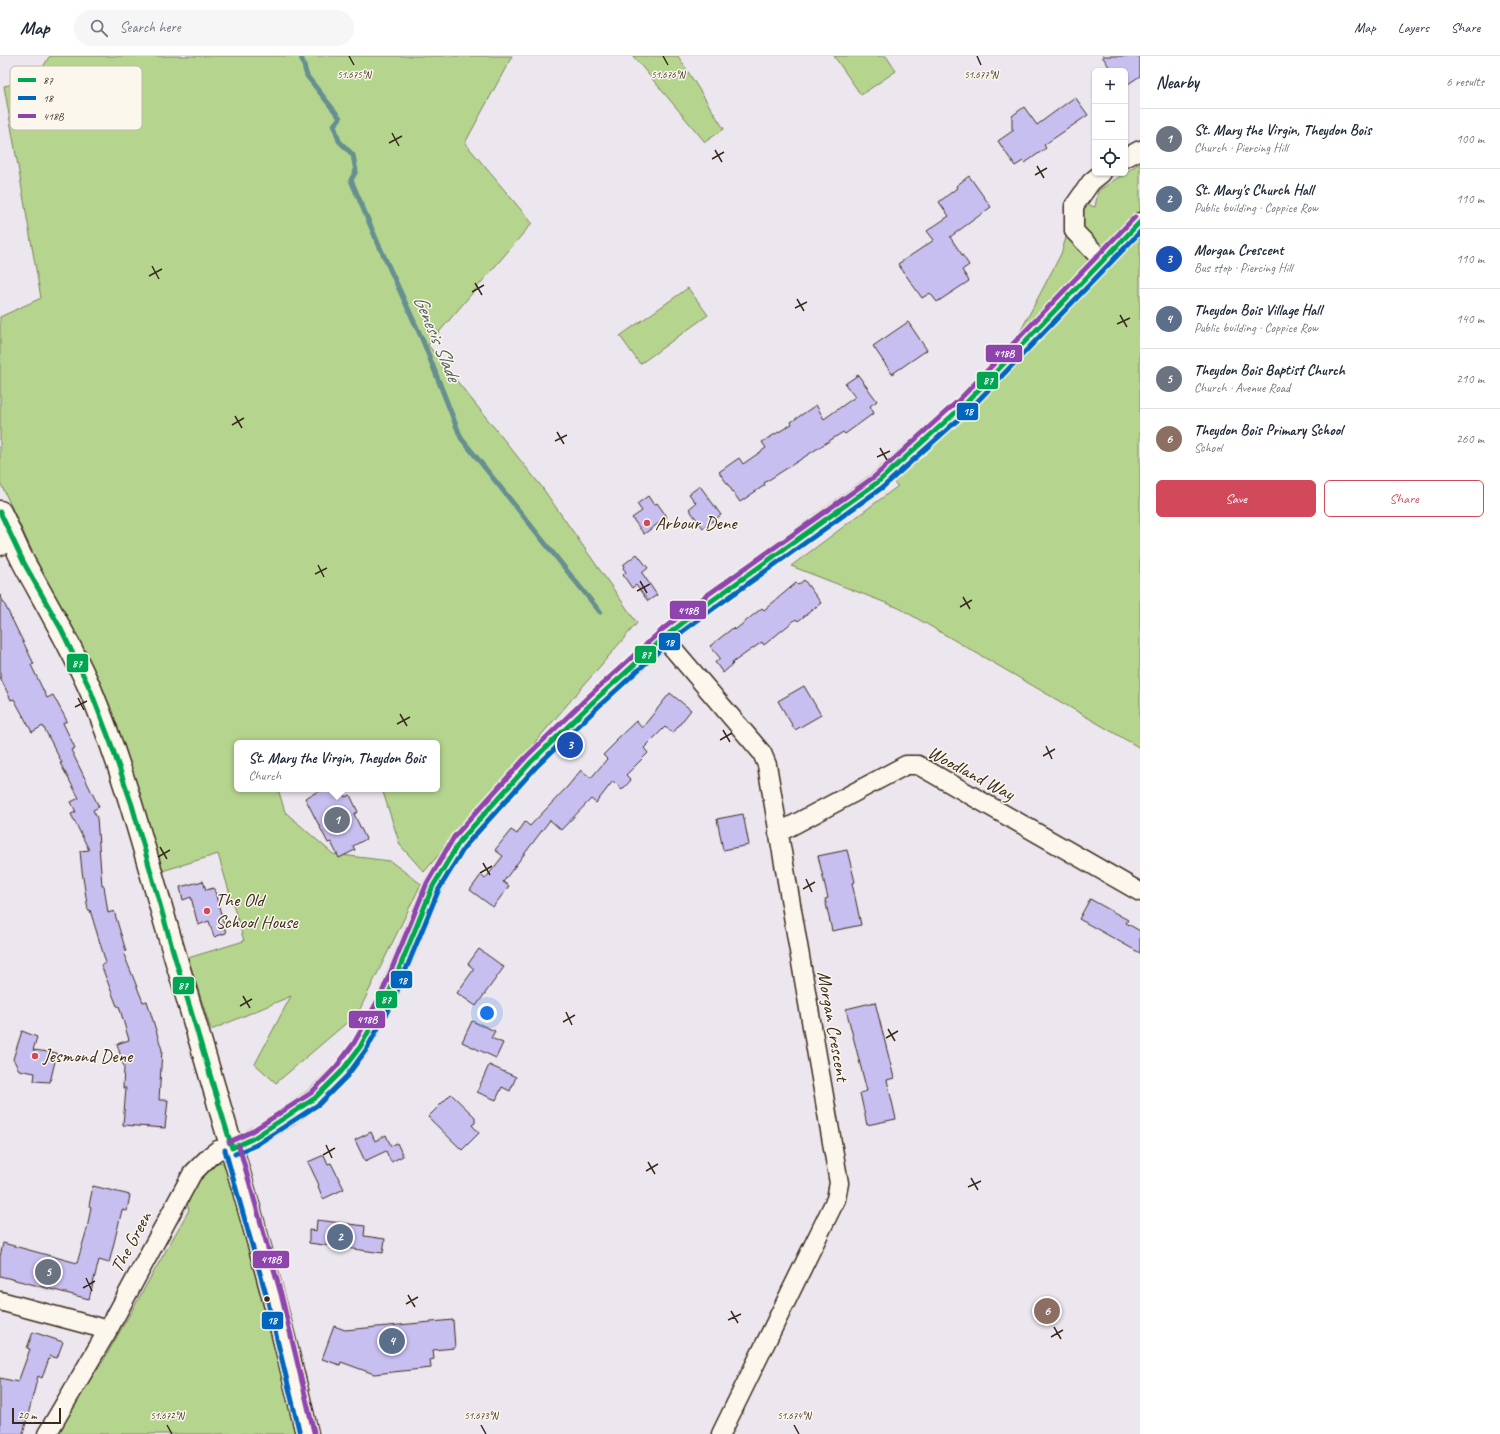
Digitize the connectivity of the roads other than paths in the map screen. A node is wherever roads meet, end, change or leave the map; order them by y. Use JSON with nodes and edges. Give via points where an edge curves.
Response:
{"nodes":[{"id":1,"x":1140,"y":150,"type":"edge"},
{"id":2,"x":1128,"y":156,"type":"edge"},
{"id":3,"x":1098,"y":176,"type":"edge"},
{"id":4,"x":1140,"y":222,"type":"edge"},
{"id":5,"x":1103,"y":261,"type":"junction"},
{"id":6,"x":0,"y":512,"type":"edge"},
{"id":7,"x":7,"y":543,"type":"edge"},
{"id":8,"x":664,"y":638,"type":"junction"},
{"id":9,"x":778,"y":833,"type":"junction"},
{"id":10,"x":1140,"y":892,"type":"edge"},
{"id":11,"x":232,"y":1148,"type":"junction"},
{"id":12,"x":0,"y":1301,"type":"edge"},
{"id":13,"x":108,"y":1330,"type":"junction"},
{"id":14,"x":47,"y":1434,"type":"edge"},
{"id":15,"x":307,"y":1434,"type":"edge"},
{"id":16,"x":721,"y":1434,"type":"edge"}],
"edges":[{"from":1,"to":2,"type":"street"},
{"from":3,"to":5,"type":"street","via":[[1074,206],[1074,231]]},
{"from":4,"to":5,"type":"street","name":"The Green"},
{"from":5,"to":8,"type":"street","name":"The Green","via":[[965,404],[878,482]]},
{"from":6,"to":7,"type":"main road"},
{"from":7,"to":11,"type":"main road","via":[[24,563],[61,629],[90,690],[110,741],[132,805]]},
{"from":8,"to":9,"type":"street","name":"Morgan Crescent","via":[[762,753],[767,765]]},
{"from":8,"to":11,"type":"street","name":"The Green","via":[[531,762],[460,841],[433,886],[387,998],[360,1046],[341,1072],[315,1098],[252,1139]]},
{"from":9,"to":10,"type":"street","name":"Woodland Way","via":[[906,765],[918,765]]},
{"from":9,"to":16,"type":"street","name":"Morgan Crescent","via":[[839,1183],[836,1200]]},
{"from":11,"to":13,"type":"street","name":"The Green","via":[[218,1150],[192,1174]]},
{"from":11,"to":15,"type":"main road","via":[[274,1296]]},
{"from":12,"to":13,"type":"street"},
{"from":13,"to":14,"type":"street","name":"The Green"}]}
